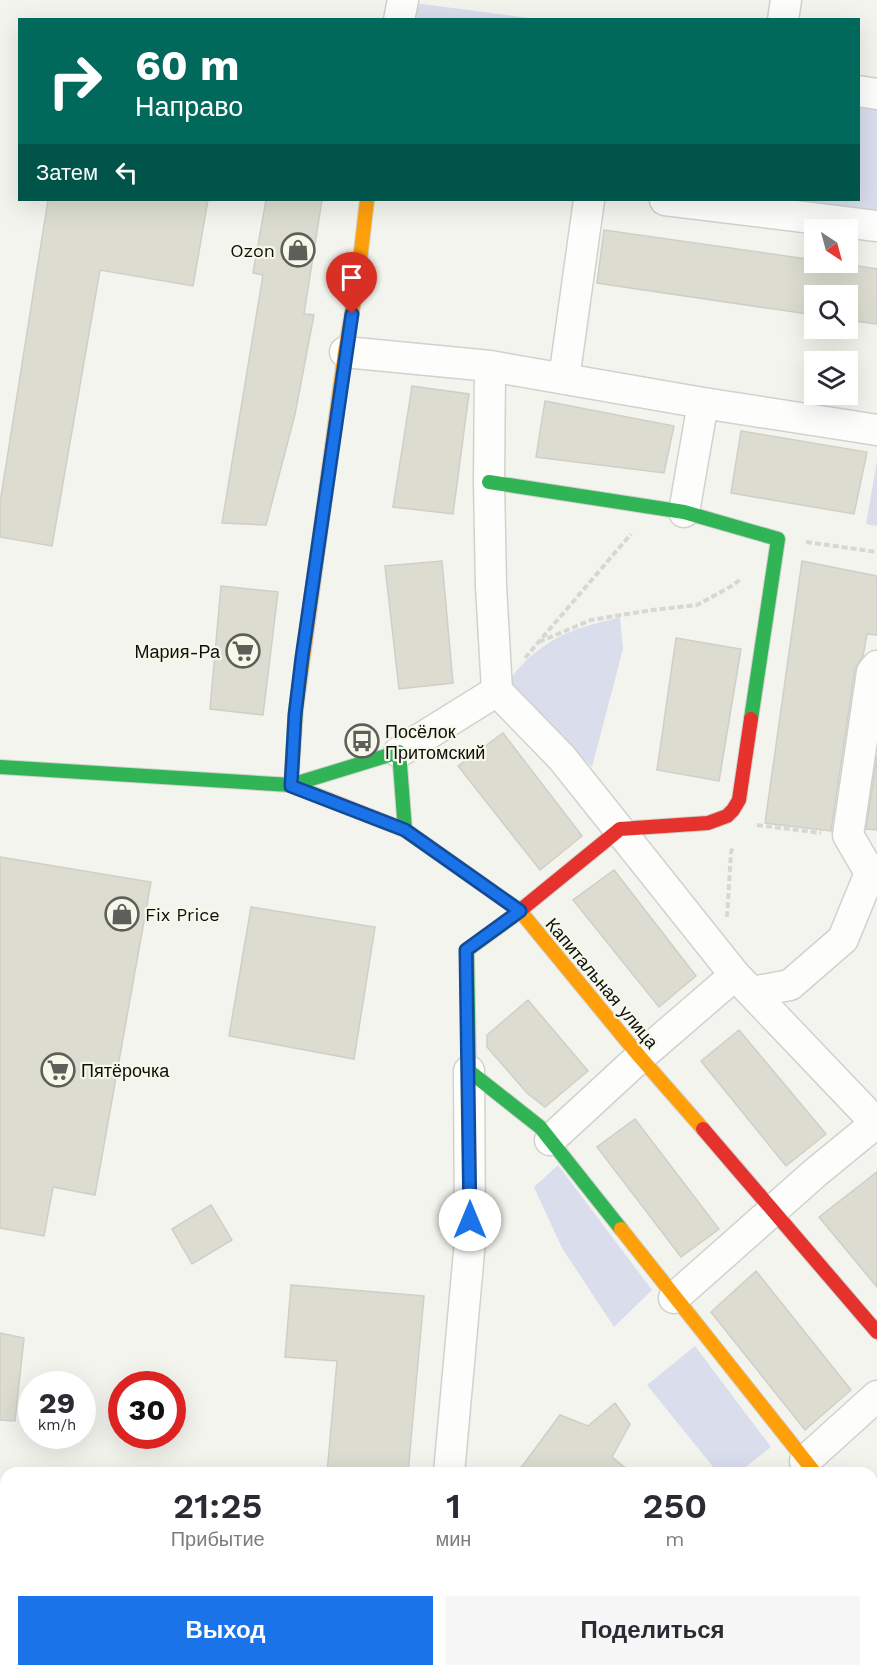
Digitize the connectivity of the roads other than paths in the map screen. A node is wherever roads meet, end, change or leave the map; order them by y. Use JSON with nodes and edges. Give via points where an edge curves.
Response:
{"nodes":[{"id":1,"x":403,"y":0,"type":"edge"},
{"id":2,"x":786,"y":0,"type":"edge"},
{"id":3,"x":399,"y":18,"type":"edge"},
{"id":4,"x":783,"y":18,"type":"edge"},
{"id":5,"x":860,"y":91,"type":"edge"},
{"id":6,"x":877,"y":94,"type":"edge"},
{"id":7,"x":367,"y":201,"type":"edge"},
{"id":8,"x":589,"y":201,"type":"edge"},
{"id":9,"x":684,"y":201,"type":"edge"},
{"id":10,"x":760,"y":205,"type":"edge"},
{"id":11,"x":877,"y":226,"type":"edge"},
{"id":12,"x":345,"y":352,"type":"junction"},
{"id":13,"x":490,"y":366,"type":"junction"},
{"id":14,"x":564,"y":379,"type":"junction"},
{"id":15,"x":703,"y":403,"type":"junction"},
{"id":16,"x":877,"y":430,"type":"edge"},
{"id":17,"x":489,"y":482,"type":"junction"},
{"id":18,"x":684,"y":512,"type":"junction"},
{"id":19,"x":877,"y":666,"type":"edge"},
{"id":20,"x":497,"y":690,"type":"junction"},
{"id":21,"x":399,"y":752,"type":"junction"},
{"id":22,"x":0,"y":767,"type":"edge"},
{"id":23,"x":291,"y":786,"type":"junction"},
{"id":24,"x":620,"y":829,"type":"junction"},
{"id":25,"x":405,"y":830,"type":"junction"},
{"id":26,"x":874,"y":871,"type":"edge"},
{"id":27,"x":520,"y":911,"type":"junction"},
{"id":28,"x":738,"y":976,"type":"junction"},
{"id":29,"x":640,"y":1056,"type":"junction"},
{"id":30,"x":469,"y":1071,"type":"junction"},
{"id":31,"x":877,"y":1124,"type":"edge"},
{"id":32,"x":550,"y":1140,"type":"junction"},
{"id":33,"x":773,"y":1209,"type":"junction"},
{"id":34,"x":674,"y":1298,"type":"junction"},
{"id":35,"x":877,"y":1332,"type":"edge"},
{"id":36,"x":877,"y":1396,"type":"edge"},
{"id":37,"x":450,"y":1467,"type":"edge"},
{"id":38,"x":810,"y":1467,"type":"edge"}],
"edges":[{"from":1,"to":3,"type":"street"},
{"from":2,"to":4,"type":"street"},
{"from":5,"to":6,"type":"street"},
{"from":7,"to":12,"type":"street"},
{"from":8,"to":14,"type":"street"},
{"from":9,"to":10,"type":"street"},
{"from":10,"to":11,"type":"street"},
{"from":12,"to":13,"type":"street"},
{"from":12,"to":23,"type":"street","via":[[302,657]]},
{"from":13,"to":14,"type":"street"},
{"from":13,"to":17,"type":"street"},
{"from":14,"to":15,"type":"street"},
{"from":15,"to":16,"type":"street"},
{"from":15,"to":18,"type":"street"},
{"from":17,"to":18,"type":"street"},
{"from":17,"to":20,"type":"street"},
{"from":18,"to":24,"type":"street","via":[[778,538],[738,800],[722,820]]},
{"from":19,"to":26,"type":"street","via":[[872,672],[849,837]]},
{"from":20,"to":21,"type":"street"},
{"from":20,"to":24,"type":"street","via":[[562,758]]},
{"from":21,"to":23,"type":"street"},
{"from":21,"to":25,"type":"street"},
{"from":22,"to":23,"type":"street"},
{"from":23,"to":25,"type":"street","name":"Капитальная улица"},
{"from":24,"to":27,"type":"street"},
{"from":24,"to":28,"type":"street"},
{"from":25,"to":27,"type":"street","name":"Капитальная улица"},
{"from":26,"to":28,"type":"street","via":[[843,939],[790,985]]},
{"from":27,"to":29,"type":"street","name":"Капитальная улица"},
{"from":27,"to":30,"type":"street","via":[[466,950]]},
{"from":28,"to":29,"type":"street"},
{"from":28,"to":31,"type":"street"},
{"from":29,"to":32,"type":"street"},
{"from":29,"to":33,"type":"street","name":"Капитальная улица"},
{"from":30,"to":32,"type":"street","via":[[540,1127]]},
{"from":30,"to":37,"type":"street","via":[[470,1241]]},
{"from":31,"to":33,"type":"street"},
{"from":32,"to":34,"type":"street"},
{"from":33,"to":34,"type":"street"},
{"from":33,"to":35,"type":"street","name":"Капитальная улица"},
{"from":34,"to":38,"type":"street"},
{"from":36,"to":38,"type":"street"}]}
